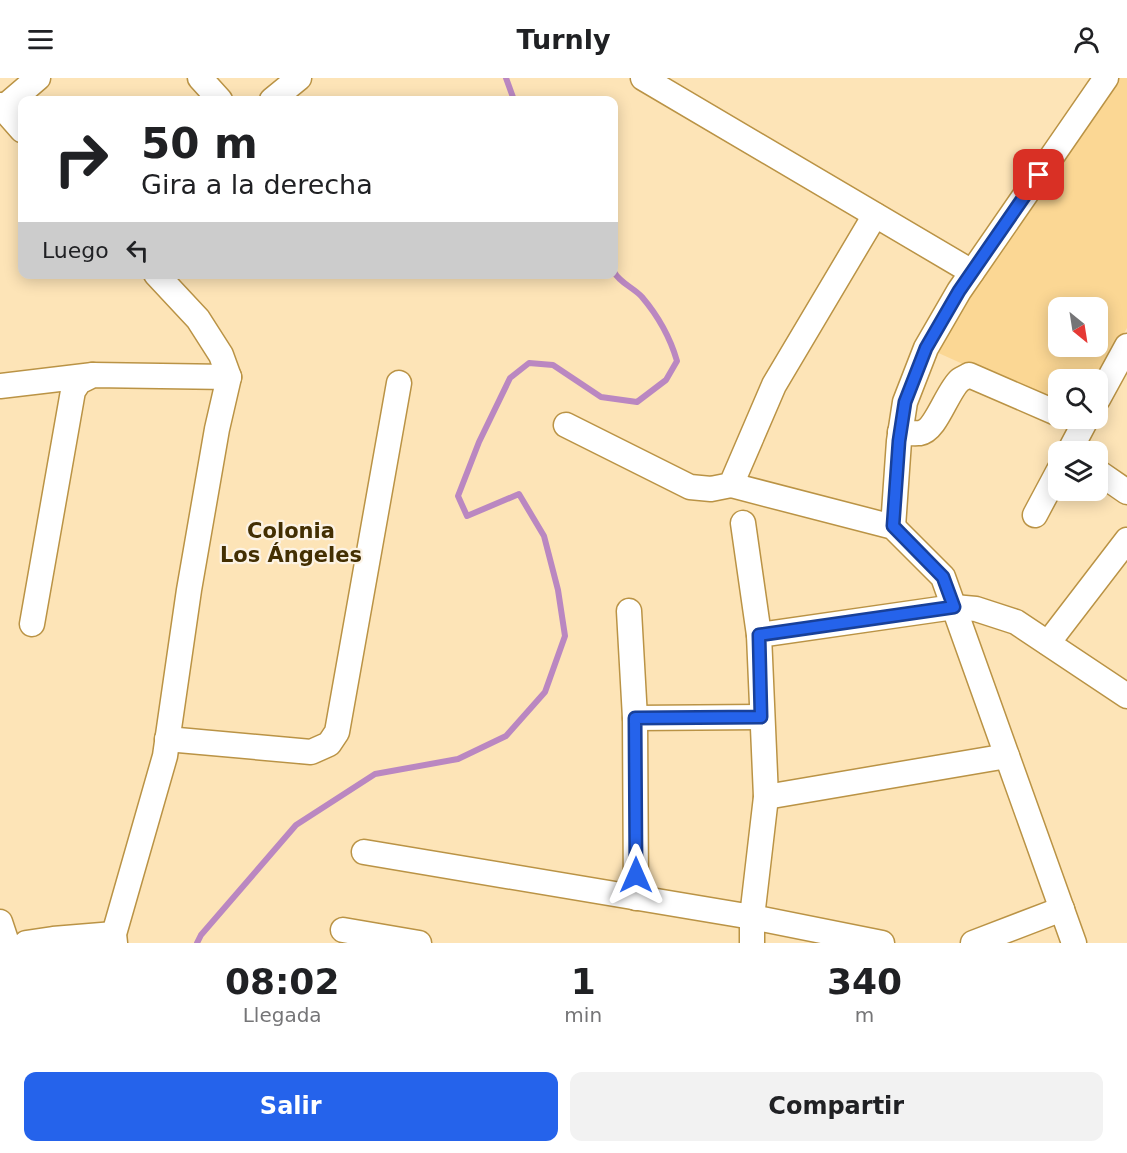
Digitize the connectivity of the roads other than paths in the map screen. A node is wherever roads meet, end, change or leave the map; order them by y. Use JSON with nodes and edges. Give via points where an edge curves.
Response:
{"nodes":[{"id":1,"x":38,"y":78,"type":"edge"},
{"id":2,"x":200,"y":78,"type":"edge"},
{"id":3,"x":299,"y":78,"type":"edge"},
{"id":4,"x":643,"y":78,"type":"edge"},
{"id":5,"x":1106,"y":78,"type":"edge"},
{"id":6,"x":216,"y":96,"type":"edge"},
{"id":7,"x":277,"y":96,"type":"edge"},
{"id":8,"x":1,"y":107,"type":"edge"},
{"id":9,"x":18,"y":126,"type":"edge"},
{"id":10,"x":876,"y":215,"type":"junction"},
{"id":11,"x":972,"y":272,"type":"junction"},
{"id":12,"x":161,"y":279,"type":"edge"},
{"id":13,"x":1127,"y":346,"type":"edge"},
{"id":14,"x":93,"y":375,"type":"junction"},
{"id":15,"x":229,"y":377,"type":"junction"},
{"id":16,"x":1108,"y":381,"type":"edge"},
{"id":17,"x":399,"y":384,"type":"dead end"},
{"id":18,"x":0,"y":386,"type":"edge"},
{"id":19,"x":1048,"y":409,"type":"edge"},
{"id":20,"x":566,"y":425,"type":"dead end"},
{"id":21,"x":900,"y":432,"type":"junction"},
{"id":22,"x":1108,"y":479,"type":"edge"},
{"id":23,"x":731,"y":485,"type":"junction"},
{"id":24,"x":1048,"y":491,"type":"edge"},
{"id":25,"x":1127,"y":492,"type":"edge"},
{"id":26,"x":1035,"y":515,"type":"dead end"},
{"id":27,"x":743,"y":523,"type":"dead end"},
{"id":28,"x":893,"y":526,"type":"junction"},
{"id":29,"x":1127,"y":540,"type":"edge"},
{"id":30,"x":954,"y":607,"type":"junction"},
{"id":31,"x":629,"y":611,"type":"dead end"},
{"id":32,"x":32,"y":624,"type":"dead end"},
{"id":33,"x":759,"y":635,"type":"junction"},
{"id":34,"x":1048,"y":643,"type":"junction"},
{"id":35,"x":1127,"y":696,"type":"edge"},
{"id":36,"x":761,"y":717,"type":"junction"},
{"id":37,"x":635,"y":718,"type":"junction"},
{"id":38,"x":167,"y":739,"type":"junction"},
{"id":39,"x":1007,"y":756,"type":"junction"},
{"id":40,"x":766,"y":797,"type":"junction"},
{"id":41,"x":364,"y":852,"type":"dead end"},
{"id":42,"x":636,"y":898,"type":"junction"},
{"id":43,"x":1062,"y":909,"type":"junction"},
{"id":44,"x":752,"y":917,"type":"junction"},
{"id":45,"x":0,"y":922,"type":"edge"},
{"id":46,"x":343,"y":930,"type":"dead end"},
{"id":47,"x":115,"y":938,"type":"edge"},
{"id":48,"x":7,"y":943,"type":"edge"},
{"id":49,"x":27,"y":943,"type":"edge"},
{"id":50,"x":418,"y":943,"type":"edge"},
{"id":51,"x":752,"y":943,"type":"edge"},
{"id":52,"x":882,"y":943,"type":"edge"},
{"id":53,"x":974,"y":943,"type":"edge"},
{"id":54,"x":1074,"y":943,"type":"edge"}],
"edges":[{"from":1,"to":8,"type":"street"},
{"from":2,"to":6,"type":"street"},
{"from":3,"to":7,"type":"street"},
{"from":4,"to":10,"type":"street"},
{"from":5,"to":11,"type":"street"},
{"from":8,"to":9,"type":"street"},
{"from":10,"to":11,"type":"street"},
{"from":10,"to":23,"type":"street","via":[[774,385]]},
{"from":11,"to":21,"type":"street","via":[[926,348],[905,402]]},
{"from":12,"to":15,"type":"street","via":[[198,319],[221,355]]},
{"from":13,"to":16,"type":"street"},
{"from":14,"to":15,"type":"street"},
{"from":14,"to":18,"type":"street"},
{"from":14,"to":32,"type":"street","via":[[79,382],[73,392]]},
{"from":15,"to":38,"type":"street","via":[[191,579]]},
{"from":17,"to":38,"type":"street","via":[[337,732],[329,744],[311,752]]},
{"from":19,"to":21,"type":"street","via":[[969,375],[960,380],[927,430]]},
{"from":20,"to":23,"type":"street","via":[[690,487],[711,489]]},
{"from":21,"to":28,"type":"street"},
{"from":22,"to":25,"type":"street"},
{"from":23,"to":28,"type":"street"},
{"from":24,"to":26,"type":"street"},
{"from":27,"to":33,"type":"street"},
{"from":28,"to":30,"type":"street","via":[[943,577]]},
{"from":29,"to":34,"type":"street"},
{"from":30,"to":33,"type":"street"},
{"from":30,"to":34,"type":"street","via":[[976,609],[1016,622]]},
{"from":30,"to":39,"type":"street"},
{"from":31,"to":37,"type":"street"},
{"from":33,"to":36,"type":"street"},
{"from":34,"to":35,"type":"street"},
{"from":36,"to":37,"type":"street"},
{"from":36,"to":40,"type":"street"},
{"from":37,"to":42,"type":"street"},
{"from":38,"to":47,"type":"street"},
{"from":39,"to":40,"type":"street"},
{"from":39,"to":43,"type":"street"},
{"from":40,"to":44,"type":"street"},
{"from":41,"to":42,"type":"street"},
{"from":42,"to":44,"type":"street"},
{"from":43,"to":53,"type":"street"},
{"from":43,"to":54,"type":"street"},
{"from":44,"to":51,"type":"street"},
{"from":44,"to":52,"type":"street"},
{"from":45,"to":48,"type":"street"},
{"from":46,"to":50,"type":"street"},
{"from":47,"to":49,"type":"street"}]}
